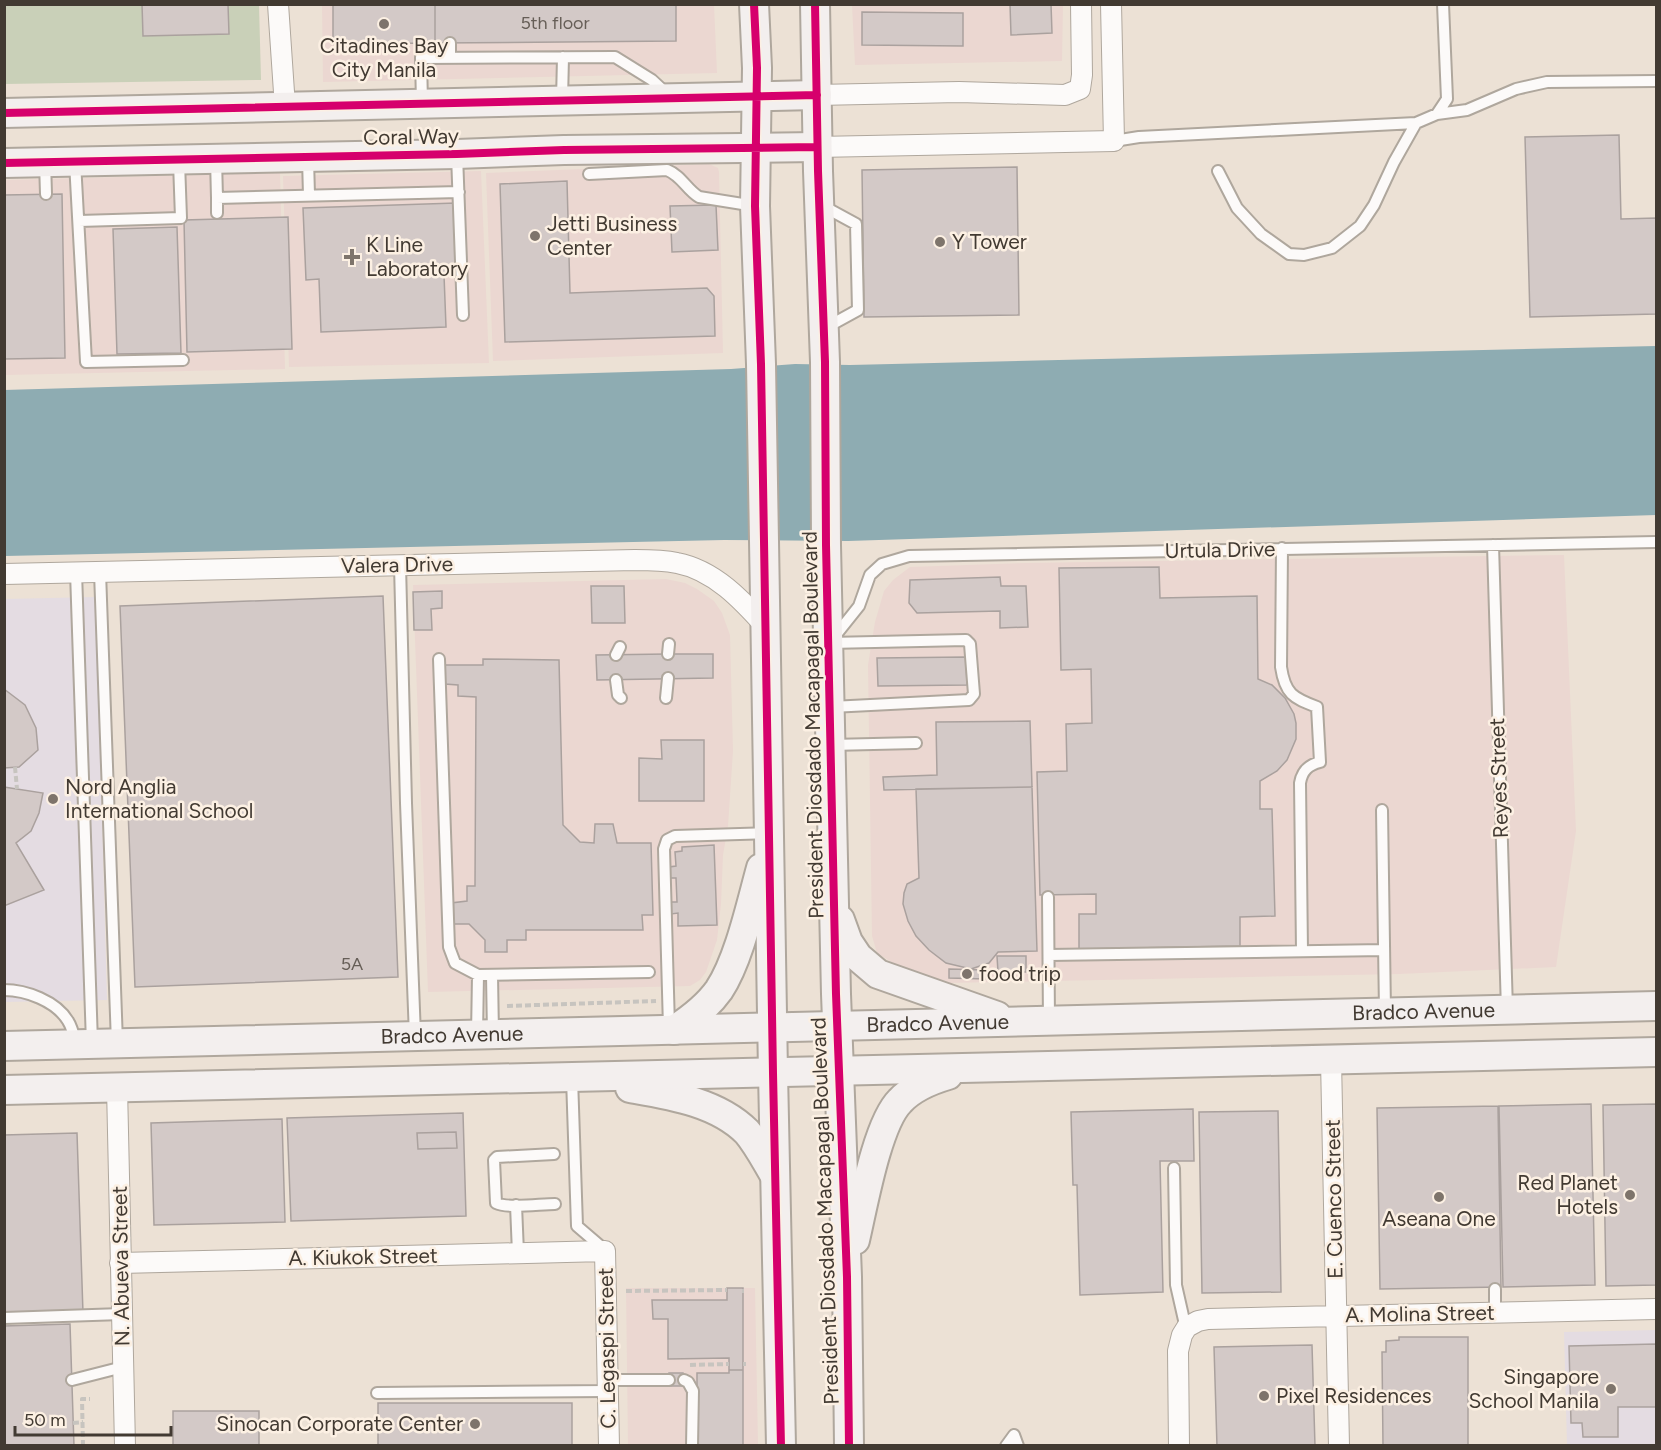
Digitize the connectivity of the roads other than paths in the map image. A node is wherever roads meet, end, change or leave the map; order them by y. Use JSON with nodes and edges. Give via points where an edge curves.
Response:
{"nodes":[{"id":1,"x":278,"y":4,"type":"edge"},
{"id":2,"x":754,"y":4,"type":"edge"},
{"id":3,"x":815,"y":4,"type":"edge"},
{"id":4,"x":1081,"y":4,"type":"edge"},
{"id":5,"x":1111,"y":4,"type":"edge"},
{"id":6,"x":1443,"y":4,"type":"edge"},
{"id":7,"x":450,"y":43,"type":"dead end"},
{"id":8,"x":422,"y":44,"type":"dead end"},
{"id":9,"x":562,"y":57,"type":"junction"},
{"id":10,"x":421,"y":58,"type":"junction"},
{"id":11,"x":450,"y":58,"type":"junction"},
{"id":12,"x":1656,"y":81,"type":"edge"},
{"id":13,"x":817,"y":95,"type":"junction"},
{"id":14,"x":757,"y":97,"type":"junction"},
{"id":15,"x":672,"y":99,"type":"junction"},
{"id":16,"x":562,"y":101,"type":"junction"},
{"id":17,"x":422,"y":104,"type":"junction"},
{"id":18,"x":285,"y":106,"type":"junction"},
{"id":19,"x":4,"y":113,"type":"edge"},
{"id":20,"x":1437,"y":114,"type":"junction"},
{"id":21,"x":1416,"y":123,"type":"junction"},
{"id":22,"x":1114,"y":141,"type":"junction"},
{"id":23,"x":817,"y":147,"type":"junction"},
{"id":24,"x":757,"y":148,"type":"junction"},
{"id":25,"x":457,"y":154,"type":"junction"},
{"id":26,"x":308,"y":157,"type":"junction"},
{"id":27,"x":216,"y":158,"type":"junction"},
{"id":28,"x":179,"y":159,"type":"junction"},
{"id":29,"x":75,"y":161,"type":"junction"},
{"id":30,"x":45,"y":162,"type":"junction"},
{"id":31,"x":4,"y":163,"type":"edge"},
{"id":32,"x":1218,"y":171,"type":"dead end"},
{"id":33,"x":589,"y":174,"type":"dead end"},
{"id":34,"x":459,"y":192,"type":"junction"},
{"id":35,"x":46,"y":195,"type":"dead end"},
{"id":36,"x":309,"y":195,"type":"junction"},
{"id":37,"x":217,"y":198,"type":"junction"},
{"id":38,"x":755,"y":206,"type":"junction"},
{"id":39,"x":217,"y":213,"type":"dead end"},
{"id":40,"x":79,"y":221,"type":"junction"},
{"id":41,"x":463,"y":315,"type":"dead end"},
{"id":42,"x":183,"y":360,"type":"dead end"},
{"id":43,"x":1656,"y":542,"type":"edge"},
{"id":44,"x":1492,"y":545,"type":"junction"},
{"id":45,"x":1282,"y":548,"type":"junction"},
{"id":46,"x":400,"y":566,"type":"junction"},
{"id":47,"x":76,"y":572,"type":"junction"},
{"id":48,"x":100,"y":572,"type":"junction"},
{"id":49,"x":4,"y":574,"type":"edge"},
{"id":50,"x":766,"y":627,"type":"junction"},
{"id":51,"x":829,"y":643,"type":"junction"},
{"id":52,"x":439,"y":659,"type":"dead end"},
{"id":53,"x":668,"y":678,"type":"dead end"},
{"id":54,"x":616,"y":680,"type":"dead end"},
{"id":55,"x":666,"y":698,"type":"dead end"},
{"id":56,"x":621,"y":699,"type":"dead end"},
{"id":57,"x":830,"y":707,"type":"junction"},
{"id":58,"x":916,"y":743,"type":"dead end"},
{"id":59,"x":831,"y":745,"type":"junction"},
{"id":60,"x":1382,"y":810,"type":"dead end"},
{"id":61,"x":769,"y":838,"type":"junction"},
{"id":62,"x":1048,"y":897,"type":"dead end"},
{"id":63,"x":835,"y":905,"type":"junction"},
{"id":64,"x":1384,"y":950,"type":"junction"},
{"id":65,"x":1302,"y":951,"type":"junction"},
{"id":66,"x":1048,"y":955,"type":"junction"},
{"id":67,"x":649,"y":972,"type":"dead end"},
{"id":68,"x":478,"y":975,"type":"junction"},
{"id":69,"x":492,"y":975,"type":"junction"},
{"id":70,"x":4,"y":990,"type":"edge"},
{"id":71,"x":1656,"y":1006,"type":"edge"},
{"id":72,"x":1507,"y":1010,"type":"junction"},
{"id":73,"x":1385,"y":1013,"type":"junction"},
{"id":74,"x":1050,"y":1021,"type":"junction"},
{"id":75,"x":1091,"y":1021,"type":"junction"},
{"id":76,"x":1014,"y":1022,"type":"junction"},
{"id":77,"x":837,"y":1026,"type":"junction"},
{"id":78,"x":772,"y":1027,"type":"junction"},
{"id":79,"x":672,"y":1030,"type":"junction"},
{"id":80,"x":485,"y":1034,"type":"junction"},
{"id":81,"x":415,"y":1036,"type":"junction"},
{"id":82,"x":342,"y":1038,"type":"junction"},
{"id":83,"x":95,"y":1043,"type":"junction"},
{"id":84,"x":4,"y":1046,"type":"edge"},
{"id":85,"x":1656,"y":1052,"type":"edge"},
{"id":86,"x":1331,"y":1060,"type":"junction"},
{"id":87,"x":1068,"y":1065,"type":"junction"},
{"id":88,"x":967,"y":1068,"type":"junction"},
{"id":89,"x":839,"y":1071,"type":"junction"},
{"id":90,"x":773,"y":1072,"type":"junction"},
{"id":91,"x":573,"y":1077,"type":"junction"},
{"id":92,"x":270,"y":1084,"type":"junction"},
{"id":93,"x":117,"y":1087,"type":"junction"},
{"id":94,"x":4,"y":1090,"type":"edge"},
{"id":95,"x":554,"y":1154,"type":"dead end"},
{"id":96,"x":1174,"y":1168,"type":"dead end"},
{"id":97,"x":776,"y":1178,"type":"junction"},
{"id":98,"x":555,"y":1204,"type":"dead end"},
{"id":99,"x":516,"y":1205,"type":"junction"},
{"id":100,"x":605,"y":1251,"type":"junction"},
{"id":101,"x":518,"y":1253,"type":"junction"},
{"id":102,"x":120,"y":1263,"type":"junction"},
{"id":103,"x":847,"y":1277,"type":"junction"},
{"id":104,"x":1495,"y":1289,"type":"dead end"},
{"id":105,"x":1656,"y":1309,"type":"edge"},
{"id":106,"x":1495,"y":1312,"type":"junction"},
{"id":107,"x":122,"y":1314,"type":"junction"},
{"id":108,"x":1336,"y":1316,"type":"junction"},
{"id":109,"x":4,"y":1318,"type":"edge"},
{"id":110,"x":1186,"y":1329,"type":"junction"},
{"id":111,"x":123,"y":1367,"type":"junction"},
{"id":112,"x":72,"y":1380,"type":"dead end"},
{"id":113,"x":669,"y":1380,"type":"dead end"},
{"id":114,"x":684,"y":1380,"type":"dead end"},
{"id":115,"x":608,"y":1385,"type":"junction"},
{"id":116,"x":377,"y":1393,"type":"dead end"},
{"id":117,"x":124,"y":1446,"type":"edge"},
{"id":118,"x":609,"y":1446,"type":"edge"},
{"id":119,"x":692,"y":1446,"type":"edge"},
{"id":120,"x":782,"y":1446,"type":"edge"},
{"id":121,"x":849,"y":1446,"type":"edge"},
{"id":122,"x":1006,"y":1446,"type":"edge"},
{"id":123,"x":1018,"y":1446,"type":"edge"},
{"id":124,"x":1179,"y":1446,"type":"edge"},
{"id":125,"x":1339,"y":1446,"type":"edge"}],
"edges":[{"from":1,"to":18,"type":"street"},
{"from":2,"to":14,"type":"street"},
{"from":3,"to":13,"type":"street","name":"President Diosdado Macapagal Boulevard"},
{"from":4,"to":13,"type":"street","via":[[1082,75],[1080,89],[1074,92]]},
{"from":5,"to":22,"type":"street"},
{"from":6,"to":20,"type":"lane","via":[[1446,99]]},
{"from":7,"to":11,"type":"lane"},
{"from":8,"to":10,"type":"lane"},
{"from":9,"to":11,"type":"lane"},
{"from":9,"to":15,"type":"lane","via":[[615,57],[652,80]]},
{"from":9,"to":16,"type":"lane"},
{"from":10,"to":11,"type":"lane"},
{"from":10,"to":17,"type":"lane"},
{"from":12,"to":20,"type":"lane","via":[[1546,82],[1516,89],[1467,110]]},
{"from":13,"to":14,"type":"street","name":"Coral Way"},
{"from":13,"to":23,"type":"street","name":"President Diosdado Macapagal Boulevard"},
{"from":14,"to":15,"type":"street","name":"Coral Way"},
{"from":14,"to":24,"type":"street"},
{"from":15,"to":16,"type":"street","name":"Coral Way"},
{"from":16,"to":17,"type":"street","name":"Coral Way"},
{"from":17,"to":18,"type":"street","name":"Coral Way"},
{"from":18,"to":19,"type":"street","name":"Coral Way"},
{"from":20,"to":21,"type":"lane"},
{"from":21,"to":22,"type":"lane"},
{"from":21,"to":32,"type":"lane","via":[[1360,226],[1332,248],[1304,255],[1289,254],[1261,234],[1237,208]]},
{"from":22,"to":23,"type":"street"},
{"from":23,"to":24,"type":"street","name":"Coral Way"},
{"from":23,"to":51,"type":"street","name":"President Diosdado Macapagal Boulevard"},
{"from":24,"to":25,"type":"street","name":"Coral Way"},
{"from":24,"to":38,"type":"street"},
{"from":25,"to":26,"type":"street","name":"Coral Way"},
{"from":25,"to":34,"type":"lane"},
{"from":26,"to":27,"type":"street","name":"Coral Way"},
{"from":26,"to":36,"type":"lane"},
{"from":27,"to":28,"type":"street","name":"Coral Way"},
{"from":27,"to":37,"type":"lane"},
{"from":28,"to":29,"type":"street","name":"Coral Way"},
{"from":28,"to":40,"type":"lane","via":[[181,218]]},
{"from":29,"to":30,"type":"street","name":"Coral Way"},
{"from":29,"to":40,"type":"lane"},
{"from":30,"to":31,"type":"street","name":"Coral Way"},
{"from":30,"to":35,"type":"lane"},
{"from":33,"to":38,"type":"lane","via":[[667,170],[676,173],[699,197]]},
{"from":34,"to":36,"type":"lane"},
{"from":34,"to":41,"type":"lane"},
{"from":36,"to":37,"type":"lane"},
{"from":37,"to":39,"type":"lane"},
{"from":38,"to":50,"type":"street"},
{"from":40,"to":42,"type":"lane","via":[[86,362]]},
{"from":43,"to":44,"type":"lane","name":"Urtula Drive"},
{"from":44,"to":45,"type":"lane","name":"Urtula Drive"},
{"from":44,"to":72,"type":"lane","name":"Reyes Street"},
{"from":45,"to":51,"type":"lane","name":"Urtula Drive","via":[[909,556],[882,564],[870,575],[859,606]]},
{"from":45,"to":65,"type":"lane","via":[[1283,681],[1297,699],[1317,707],[1320,762],[1305,769],[1300,783]]},
{"from":46,"to":48,"type":"street","name":"Valera Drive"},
{"from":46,"to":50,"type":"street","name":"Valera Drive","via":[[635,560],[679,563],[720,582]]},
{"from":46,"to":81,"type":"lane"},
{"from":47,"to":48,"type":"street","name":"Valera Drive"},
{"from":47,"to":49,"type":"street","name":"Valera Drive"},
{"from":47,"to":83,"type":"lane"},
{"from":48,"to":83,"type":"lane"},
{"from":50,"to":61,"type":"street"},
{"from":51,"to":57,"type":"street","name":"President Diosdado Macapagal Boulevard"},
{"from":51,"to":57,"type":"lane","via":[[966,640],[970,644],[974,694],[969,700]]},
{"from":52,"to":68,"type":"lane","via":[[448,947],[455,963]]},
{"from":53,"to":55,"type":"lane"},
{"from":54,"to":56,"type":"lane"},
{"from":57,"to":59,"type":"street","name":"President Diosdado Macapagal Boulevard"},
{"from":58,"to":59,"type":"lane"},
{"from":59,"to":63,"type":"street","name":"President Diosdado Macapagal Boulevard"},
{"from":60,"to":64,"type":"lane"},
{"from":61,"to":78,"type":"street"},
{"from":61,"to":79,"type":"street","via":[[739,943],[719,990],[694,1017]]},
{"from":61,"to":79,"type":"lane","via":[[675,836],[667,840],[664,849]]},
{"from":62,"to":66,"type":"lane"},
{"from":63,"to":76,"type":"street","via":[[853,950],[878,974]]},
{"from":63,"to":77,"type":"street","name":"President Diosdado Macapagal Boulevard"},
{"from":64,"to":65,"type":"lane"},
{"from":64,"to":73,"type":"lane"},
{"from":65,"to":66,"type":"lane"},
{"from":66,"to":74,"type":"lane"},
{"from":67,"to":69,"type":"lane"},
{"from":68,"to":69,"type":"lane"},
{"from":68,"to":80,"type":"lane"},
{"from":69,"to":80,"type":"lane","via":[[493,1006]]},
{"from":70,"to":83,"type":"lane","via":[[46,1000]]},
{"from":71,"to":72,"type":"street","name":"Bradco Avenue"},
{"from":72,"to":73,"type":"street","name":"Bradco Avenue"},
{"from":73,"to":75,"type":"street","name":"Bradco Avenue"},
{"from":74,"to":75,"type":"street","name":"Bradco Avenue"},
{"from":74,"to":76,"type":"street","name":"Bradco Avenue"},
{"from":75,"to":87,"type":"street","via":[[1070,1032],[1043,1033],[1036,1038],[1034,1052],[1040,1060]]},
{"from":76,"to":77,"type":"street","name":"Bradco Avenue"},
{"from":77,"to":78,"type":"street","name":"Bradco Avenue"},
{"from":77,"to":89,"type":"street","name":"President Diosdado Macapagal Boulevard"},
{"from":78,"to":79,"type":"street","name":"Bradco Avenue"},
{"from":78,"to":90,"type":"street"},
{"from":79,"to":80,"type":"street","name":"Bradco Avenue"},
{"from":80,"to":81,"type":"street","name":"Bradco Avenue"},
{"from":81,"to":82,"type":"street","name":"Bradco Avenue"},
{"from":82,"to":83,"type":"street","name":"Bradco Avenue"},
{"from":82,"to":92,"type":"street","via":[[326,1068]]},
{"from":83,"to":84,"type":"street","name":"Bradco Avenue"},
{"from":85,"to":86,"type":"street"},
{"from":86,"to":87,"type":"street"},
{"from":86,"to":108,"type":"street","name":"E. Cuenco Street"},
{"from":87,"to":88,"type":"street"},
{"from":88,"to":89,"type":"street"},
{"from":88,"to":103,"type":"street","via":[[921,1085],[893,1109],[878,1148]]},
{"from":89,"to":90,"type":"street"},
{"from":89,"to":103,"type":"street","name":"President Diosdado Macapagal Boulevard"},
{"from":90,"to":91,"type":"street"},
{"from":90,"to":97,"type":"street"},
{"from":91,"to":92,"type":"street"},
{"from":91,"to":97,"type":"street","via":[[664,1094],[715,1110],[747,1133]]},
{"from":91,"to":100,"type":"lane","via":[[577,1226]]},
{"from":92,"to":93,"type":"street"},
{"from":93,"to":94,"type":"street"},
{"from":93,"to":102,"type":"street","name":"N. Abueva Street"},
{"from":95,"to":99,"type":"lane","via":[[494,1160],[496,1203]]},
{"from":96,"to":110,"type":"lane","via":[[1176,1285]]},
{"from":97,"to":120,"type":"street"},
{"from":98,"to":99,"type":"lane"},
{"from":99,"to":101,"type":"lane"},
{"from":100,"to":101,"type":"street","name":"A. Kiukok Street"},
{"from":100,"to":115,"type":"street","name":"C. Legaspi Street"},
{"from":101,"to":102,"type":"street","name":"A. Kiukok Street"},
{"from":102,"to":107,"type":"street","name":"N. Abueva Street"},
{"from":103,"to":121,"type":"street","name":"President Diosdado Macapagal Boulevard"},
{"from":104,"to":106,"type":"lane"},
{"from":105,"to":106,"type":"street","name":"A. Molina Street"},
{"from":106,"to":108,"type":"street","name":"A. Molina Street"},
{"from":107,"to":109,"type":"lane"},
{"from":107,"to":111,"type":"street","name":"N. Abueva Street"},
{"from":108,"to":110,"type":"street","name":"A. Molina Street","via":[[1208,1319]]},
{"from":108,"to":125,"type":"street","name":"E. Cuenco Street"},
{"from":110,"to":124,"type":"street","via":[[1178,1351]]},
{"from":111,"to":112,"type":"lane"},
{"from":111,"to":117,"type":"street","name":"N. Abueva Street"},
{"from":113,"to":115,"type":"lane"},
{"from":114,"to":119,"type":"lane","via":[[693,1391]]},
{"from":115,"to":116,"type":"lane"},
{"from":115,"to":118,"type":"street","name":"C. Legaspi Street"},
{"from":122,"to":123,"type":"lane","via":[[1014,1435]]}]}
